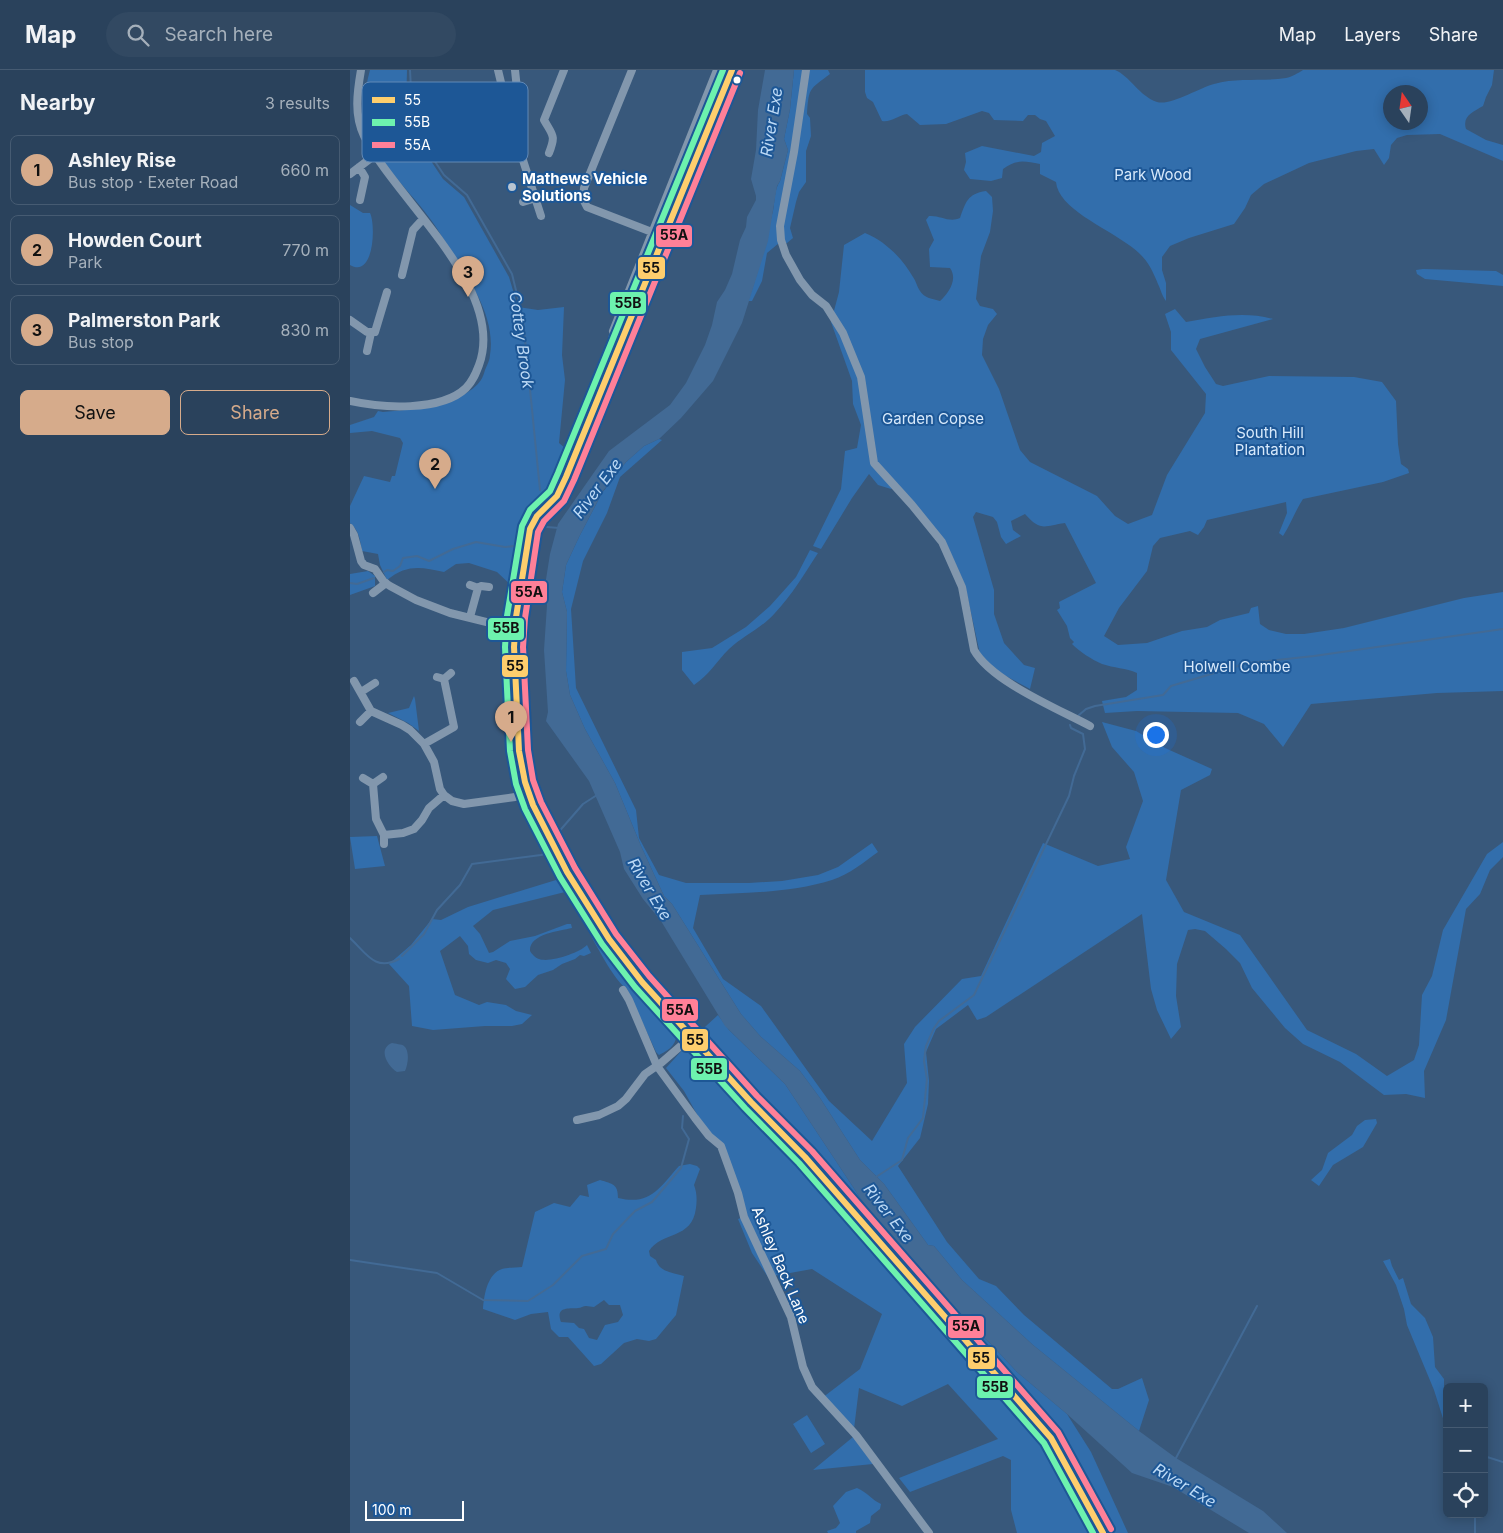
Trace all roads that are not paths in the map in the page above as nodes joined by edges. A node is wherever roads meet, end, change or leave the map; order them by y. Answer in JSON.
{"nodes":[{"id":1,"x":361,"y":70,"type":"edge"},
{"id":2,"x":564,"y":70,"type":"edge"},
{"id":3,"x":632,"y":70,"type":"edge"},
{"id":4,"x":717,"y":70,"type":"edge"},
{"id":5,"x":732,"y":70,"type":"edge"},
{"id":6,"x":806,"y":70,"type":"edge"},
{"id":7,"x":362,"y":129,"type":"edge"},
{"id":8,"x":549,"y":152,"type":"dead end"},
{"id":9,"x":366,"y":162,"type":"edge"},
{"id":10,"x":380,"y":162,"type":"edge"},
{"id":11,"x":524,"y":162,"type":"edge"},
{"id":12,"x":359,"y":167,"type":"junction"},
{"id":13,"x":350,"y":174,"type":"edge"},
{"id":14,"x":536,"y":198,"type":"junction"},
{"id":15,"x":360,"y":200,"type":"dead end"},
{"id":16,"x":523,"y":202,"type":"dead end"},
{"id":17,"x":541,"y":216,"type":"dead end"},
{"id":18,"x":423,"y":219,"type":"junction"},
{"id":19,"x":659,"y":235,"type":"junction"},
{"id":20,"x":407,"y":257,"type":"junction"},
{"id":21,"x":415,"y":259,"type":"dead end"},
{"id":22,"x":402,"y":275,"type":"dead end"},
{"id":23,"x":387,"y":292,"type":"dead end"},
{"id":24,"x":350,"y":320,"type":"edge"},
{"id":25,"x":613,"y":331,"type":"dead end"},
{"id":26,"x":371,"y":333,"type":"junction"},
{"id":27,"x":367,"y":351,"type":"dead end"},
{"id":28,"x":350,"y":401,"type":"edge"},
{"id":29,"x":350,"y":528,"type":"edge"},
{"id":30,"x":386,"y":583,"type":"junction"},
{"id":31,"x":470,"y":585,"type":"dead end"},
{"id":32,"x":478,"y":588,"type":"junction"},
{"id":33,"x":489,"y":588,"type":"dead end"},
{"id":34,"x":373,"y":593,"type":"dead end"},
{"id":35,"x":470,"y":617,"type":"junction"},
{"id":36,"x":515,"y":629,"type":"junction"},
{"id":37,"x":451,"y":673,"type":"dead end"},
{"id":38,"x":354,"y":681,"type":"dead end"},
{"id":39,"x":375,"y":683,"type":"dead end"},
{"id":40,"x":361,"y":692,"type":"junction"},
{"id":41,"x":371,"y":711,"type":"junction"},
{"id":42,"x":360,"y":722,"type":"dead end"},
{"id":43,"x":1090,"y":726,"type":"dead end"},
{"id":44,"x":454,"y":727,"type":"junction"},
{"id":45,"x":463,"y":731,"type":"dead end"},
{"id":46,"x":424,"y":744,"type":"junction"},
{"id":47,"x":383,"y":777,"type":"dead end"},
{"id":48,"x":363,"y":778,"type":"dead end"},
{"id":49,"x":373,"y":784,"type":"junction"},
{"id":50,"x":529,"y":793,"type":"junction"},
{"id":51,"x":444,"y":795,"type":"junction"},
{"id":52,"x":384,"y":835,"type":"junction"},
{"id":53,"x":384,"y":844,"type":"dead end"},
{"id":54,"x":623,"y":990,"type":"dead end"},
{"id":55,"x":691,"y":1036,"type":"junction"},
{"id":56,"x":657,"y":1066,"type":"junction"},
{"id":57,"x":578,"y":1120,"type":"dead end"},
{"id":58,"x":930,"y":1533,"type":"edge"},
{"id":59,"x":1104,"y":1533,"type":"edge"}],
"edges":[{"from":1,"to":7,"type":"street"},
{"from":2,"to":8,"type":"street"},
{"from":3,"to":19,"type":"street"},
{"from":4,"to":19,"type":"street"},
{"from":5,"to":19,"type":"main road"},
{"from":6,"to":43,"type":"street"},
{"from":9,"to":12,"type":"street"},
{"from":10,"to":18,"type":"street"},
{"from":11,"to":14,"type":"street"},
{"from":12,"to":13,"type":"street"},
{"from":12,"to":15,"type":"street"},
{"from":14,"to":16,"type":"street"},
{"from":14,"to":17,"type":"street"},
{"from":18,"to":20,"type":"street"},
{"from":18,"to":28,"type":"street"},
{"from":19,"to":25,"type":"street"},
{"from":19,"to":36,"type":"main road"},
{"from":20,"to":21,"type":"street"},
{"from":20,"to":22,"type":"street"},
{"from":23,"to":26,"type":"street"},
{"from":24,"to":26,"type":"street"},
{"from":26,"to":27,"type":"street"},
{"from":29,"to":30,"type":"street"},
{"from":30,"to":34,"type":"street"},
{"from":30,"to":35,"type":"street"},
{"from":31,"to":32,"type":"street"},
{"from":32,"to":33,"type":"street"},
{"from":32,"to":35,"type":"street"},
{"from":35,"to":36,"type":"street"},
{"from":36,"to":50,"type":"main road"},
{"from":37,"to":44,"type":"street"},
{"from":38,"to":40,"type":"street"},
{"from":39,"to":40,"type":"street"},
{"from":40,"to":41,"type":"street"},
{"from":41,"to":42,"type":"street"},
{"from":41,"to":46,"type":"street"},
{"from":44,"to":45,"type":"street"},
{"from":44,"to":46,"type":"street"},
{"from":46,"to":51,"type":"street"},
{"from":47,"to":49,"type":"street"},
{"from":48,"to":49,"type":"street"},
{"from":49,"to":52,"type":"street"},
{"from":50,"to":51,"type":"street"},
{"from":50,"to":55,"type":"main road"},
{"from":51,"to":52,"type":"street"},
{"from":52,"to":53,"type":"street"},
{"from":54,"to":56,"type":"street","name":"Ashley Back Lane"},
{"from":55,"to":56,"type":"street"},
{"from":55,"to":59,"type":"main road"},
{"from":56,"to":57,"type":"street"},
{"from":56,"to":58,"type":"street","name":"Ashley Back Lane"}]}
